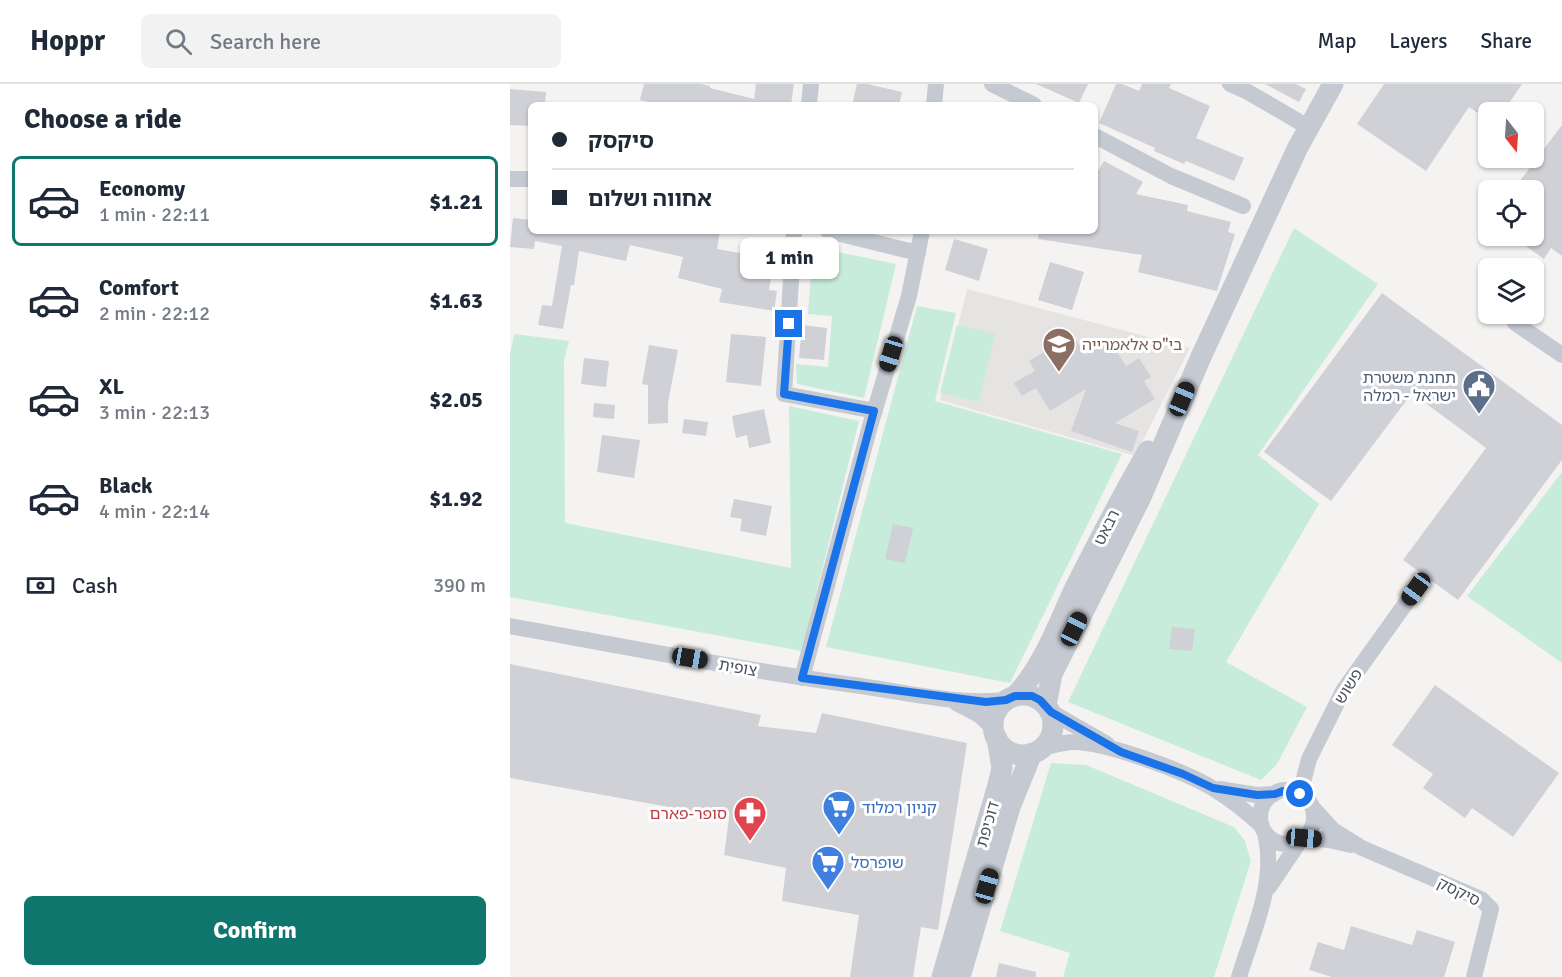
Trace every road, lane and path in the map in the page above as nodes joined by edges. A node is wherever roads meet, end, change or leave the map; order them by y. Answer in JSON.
{"nodes":[{"id":1,"x":811,"y":84,"type":"edge"},
{"id":2,"x":936,"y":84,"type":"edge"},
{"id":3,"x":992,"y":84,"type":"edge"},
{"id":4,"x":1230,"y":84,"type":"edge"},
{"id":5,"x":1333,"y":84,"type":"edge"},
{"id":6,"x":809,"y":102,"type":"edge"},
{"id":7,"x":934,"y":102,"type":"edge"},
{"id":8,"x":1028,"y":102,"type":"edge"},
{"id":9,"x":1308,"y":127,"type":"junction"},
{"id":10,"x":1098,"y":138,"type":"edge"},
{"id":11,"x":510,"y":179,"type":"edge"},
{"id":12,"x":528,"y":179,"type":"edge"},
{"id":13,"x":1243,"y":206,"type":"dead end"},
{"id":14,"x":794,"y":234,"type":"edge"},
{"id":15,"x":840,"y":234,"type":"edge"},
{"id":16,"x":921,"y":234,"type":"edge"},
{"id":17,"x":918,"y":253,"type":"junction"},
{"id":18,"x":1516,"y":324,"type":"edge"},
{"id":19,"x":1562,"y":355,"type":"edge"},
{"id":20,"x":1200,"y":359,"type":"junction"},
{"id":21,"x":874,"y":411,"type":"junction"},
{"id":22,"x":1416,"y":589,"type":"dead end"},
{"id":23,"x":510,"y":626,"type":"edge"},
{"id":24,"x":802,"y":678,"type":"junction"},
{"id":25,"x":932,"y":696,"type":"junction"},
{"id":26,"x":1011,"y":698,"type":"junction"},
{"id":27,"x":1048,"y":709,"type":"junction"},
{"id":28,"x":995,"y":733,"type":"junction"},
{"id":29,"x":1037,"y":751,"type":"junction"},
{"id":30,"x":1121,"y":752,"type":"junction"},
{"id":31,"x":1213,"y":788,"type":"junction"},
{"id":32,"x":1275,"y":794,"type":"junction"},
{"id":33,"x":1300,"y":794,"type":"junction"},
{"id":34,"x":1312,"y":807,"type":"junction"},
{"id":35,"x":1264,"y":830,"type":"junction"},
{"id":36,"x":1302,"y":839,"type":"junction"},
{"id":37,"x":1362,"y":848,"type":"junction"},
{"id":38,"x":1265,"y":893,"type":"junction"},
{"id":39,"x":942,"y":977,"type":"edge"},
{"id":40,"x":960,"y":977,"type":"edge"},
{"id":41,"x":1239,"y":977,"type":"edge"},
{"id":42,"x":1474,"y":977,"type":"edge"}],
"edges":[{"from":1,"to":6,"type":"street"},
{"from":2,"to":7,"type":"street"},
{"from":3,"to":8,"type":"street"},
{"from":4,"to":9,"type":"street"},
{"from":5,"to":9,"type":"street","name":"רבאט"},
{"from":9,"to":20,"type":"street","name":"רבאט"},
{"from":10,"to":13,"type":"street"},
{"from":11,"to":12,"type":"street"},
{"from":14,"to":21,"type":"street"},
{"from":15,"to":17,"type":"street"},
{"from":16,"to":17,"type":"street"},
{"from":17,"to":21,"type":"street"},
{"from":18,"to":19,"type":"street"},
{"from":20,"to":26,"type":"street","name":"רבאט"},
{"from":20,"to":27,"type":"street","name":"רבאט"},
{"from":21,"to":24,"type":"street"},
{"from":22,"to":33,"type":"street","name":"פשוש"},
{"from":23,"to":24,"type":"street","name":"צופית"},
{"from":24,"to":25,"type":"street","name":"צופית"},
{"from":25,"to":26,"type":"street","name":"צופית"},
{"from":25,"to":28,"type":"street","name":"צופית"},
{"from":26,"to":27,"type":"street"},
{"from":26,"to":28,"type":"street"},
{"from":27,"to":29,"type":"street"},
{"from":27,"to":30,"type":"street"},
{"from":28,"to":29,"type":"street"},
{"from":28,"to":39,"type":"street","name":"דוכיפת"},
{"from":29,"to":30,"type":"street"},
{"from":29,"to":40,"type":"street","name":"דוכיפת"},
{"from":30,"to":31,"type":"street"},
{"from":31,"to":32,"type":"street"},
{"from":31,"to":35,"type":"street"},
{"from":32,"to":33,"type":"street"},
{"from":32,"to":35,"type":"street"},
{"from":33,"to":34,"type":"street"},
{"from":34,"to":36,"type":"street"},
{"from":34,"to":37,"type":"street","name":"סיקסק"},
{"from":35,"to":36,"type":"street"},
{"from":35,"to":38,"type":"street"},
{"from":36,"to":37,"type":"street","name":"סיקסק"},
{"from":36,"to":38,"type":"street"},
{"from":37,"to":42,"type":"street","name":"סיקסק"},
{"from":38,"to":41,"type":"street"}]}
